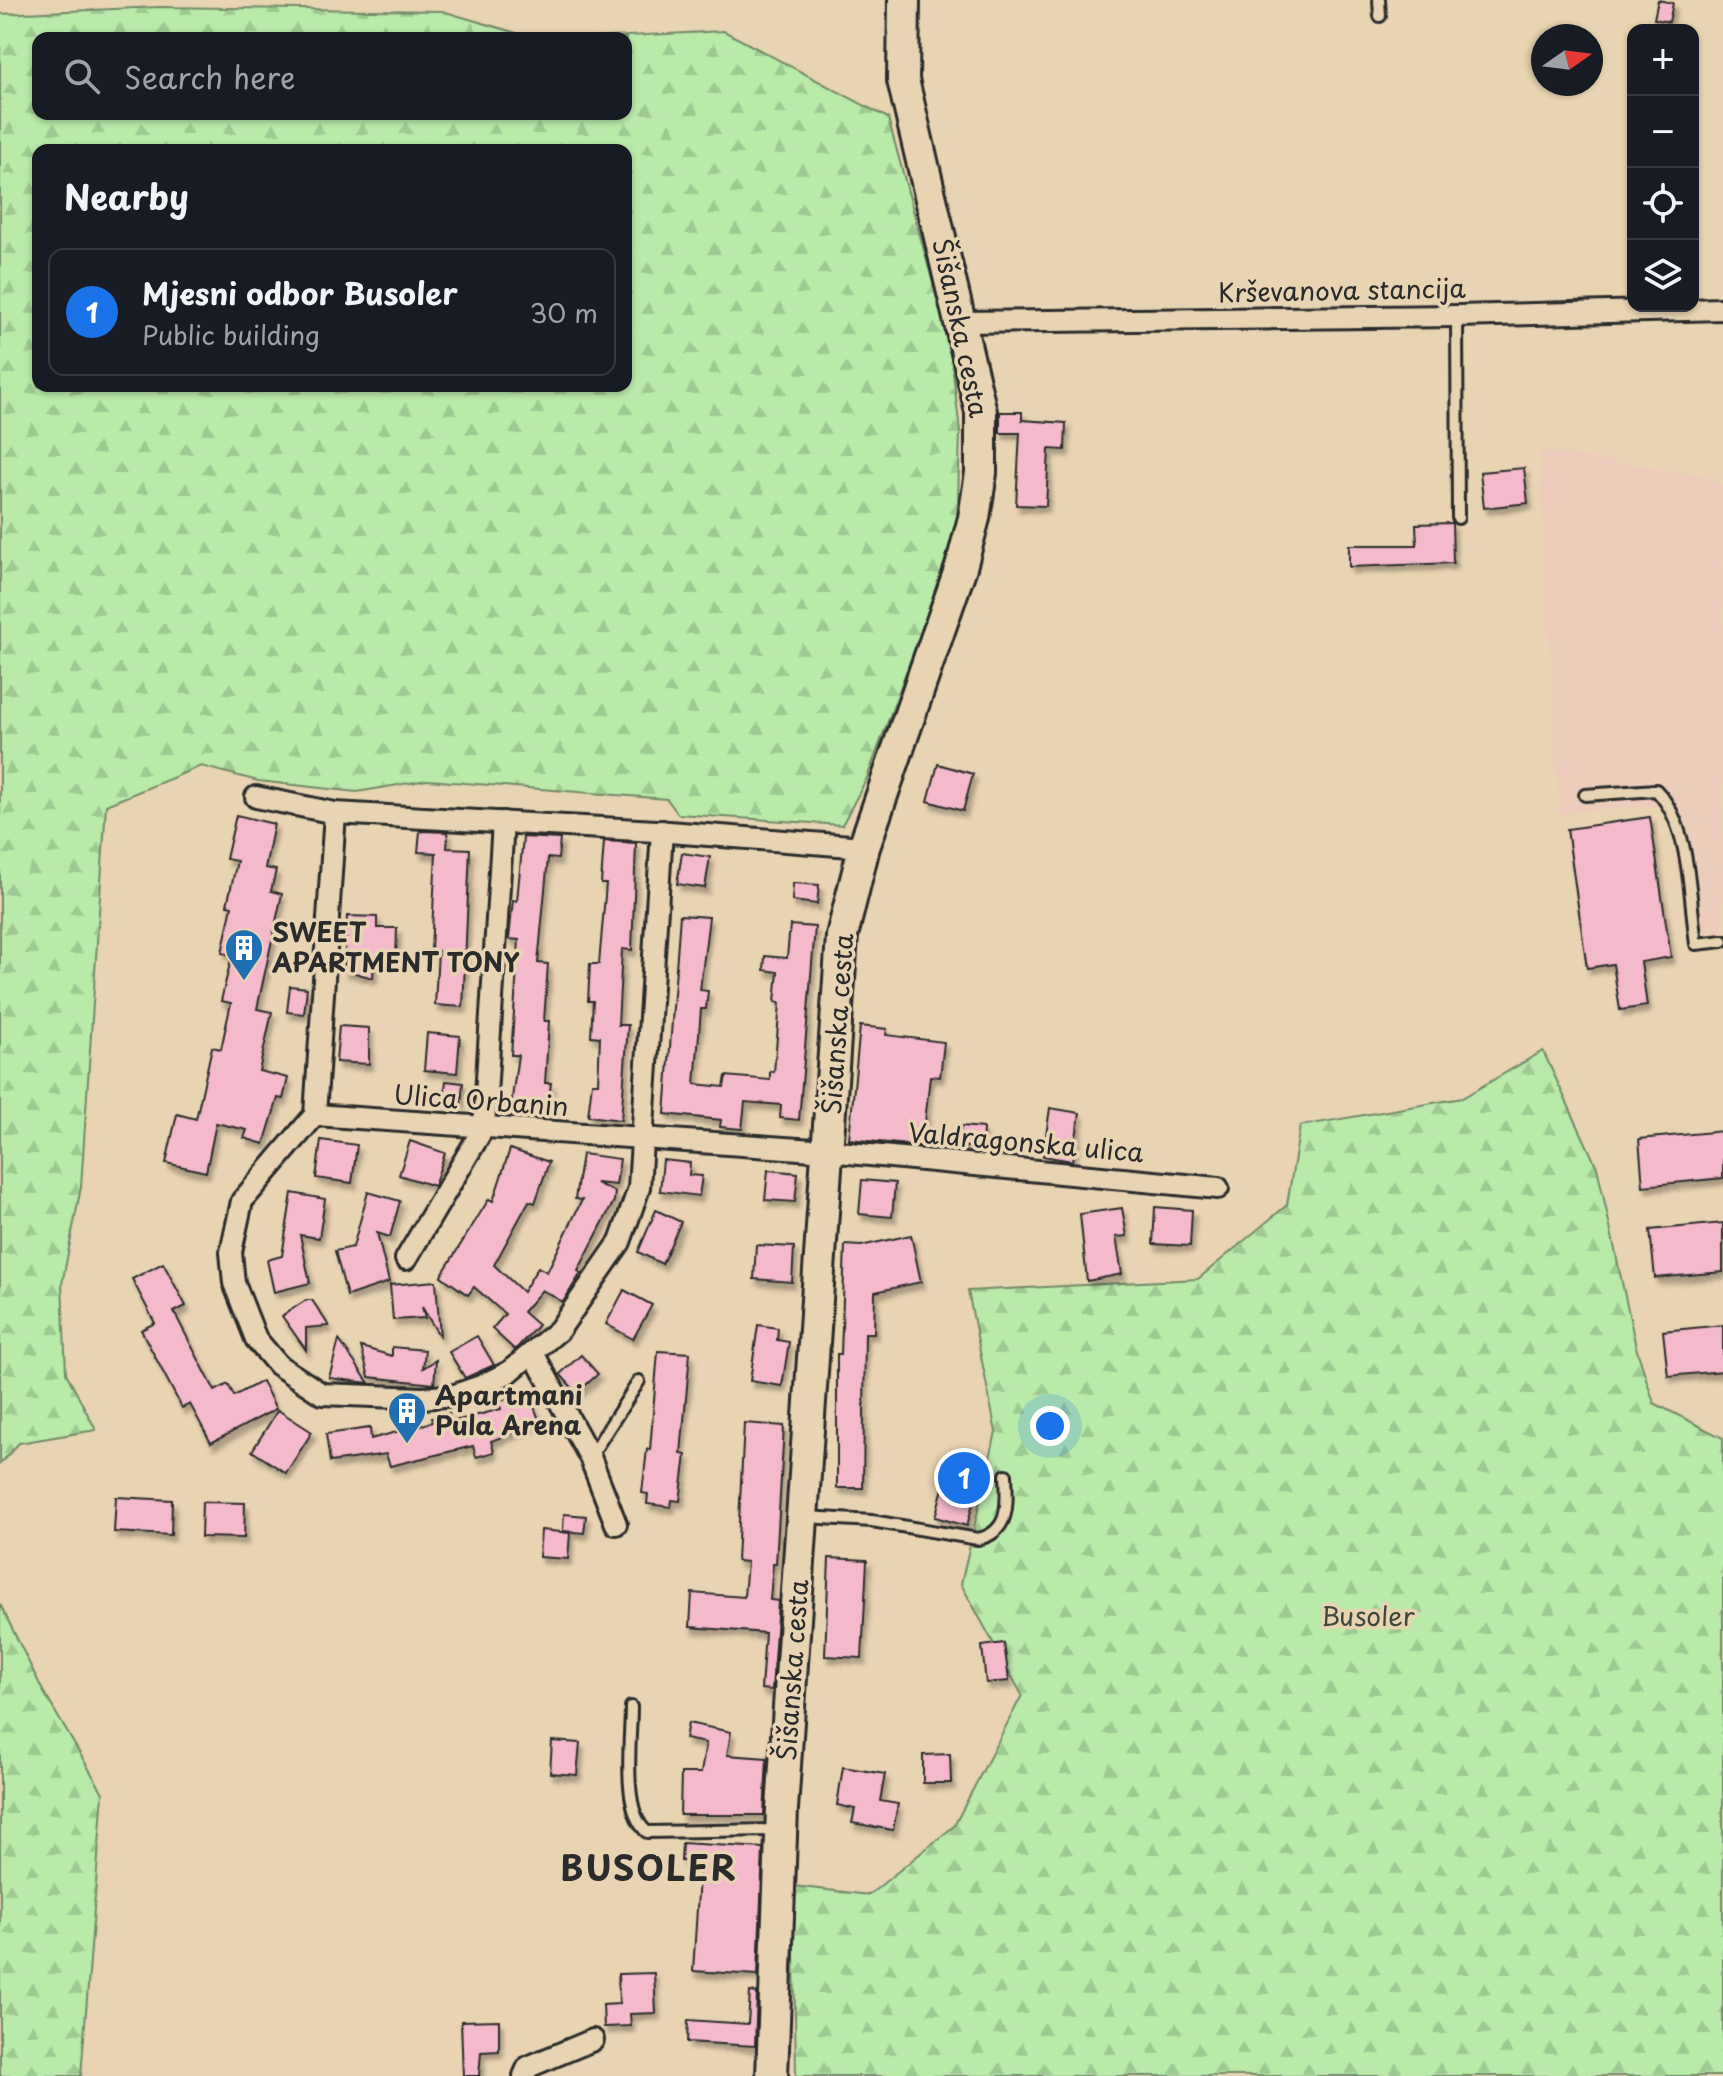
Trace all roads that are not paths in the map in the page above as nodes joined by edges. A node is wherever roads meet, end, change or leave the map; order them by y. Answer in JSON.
{"nodes":[{"id":1,"x":904,"y":0,"type":"edge"},
{"id":2,"x":1379,"y":0,"type":"edge"},
{"id":3,"x":1380,"y":16,"type":"dead end"},
{"id":4,"x":1723,"y":309,"type":"edge"},
{"id":5,"x":1457,"y":316,"type":"junction"},
{"id":6,"x":961,"y":322,"type":"junction"},
{"id":7,"x":1458,"y":518,"type":"dead end"},
{"id":8,"x":1585,"y":795,"type":"dead end"},
{"id":9,"x":256,"y":797,"type":"dead end"},
{"id":10,"x":335,"y":813,"type":"junction"},
{"id":11,"x":503,"y":822,"type":"junction"},
{"id":12,"x":662,"y":831,"type":"junction"},
{"id":13,"x":864,"y":847,"type":"junction"},
{"id":14,"x":1723,"y":941,"type":"edge"},
{"id":15,"x":315,"y":1115,"type":"junction"},
{"id":16,"x":484,"y":1127,"type":"junction"},
{"id":17,"x":644,"y":1138,"type":"junction"},
{"id":18,"x":828,"y":1151,"type":"junction"},
{"id":19,"x":1218,"y":1188,"type":"dead end"},
{"id":20,"x":406,"y":1259,"type":"dead end"},
{"id":21,"x":533,"y":1353,"type":"junction"},
{"id":22,"x":639,"y":1381,"type":"dead end"},
{"id":23,"x":590,"y":1457,"type":"junction"},
{"id":24,"x":1006,"y":1475,"type":"dead end"},
{"id":25,"x":804,"y":1517,"type":"junction"},
{"id":26,"x":616,"y":1524,"type":"dead end"},
{"id":27,"x":631,"y":1707,"type":"dead end"},
{"id":28,"x":782,"y":1830,"type":"junction"},
{"id":29,"x":593,"y":2040,"type":"dead end"},
{"id":30,"x":524,"y":2076,"type":"edge"},
{"id":31,"x":772,"y":2076,"type":"edge"}],
"edges":[{"from":1,"to":6,"type":"main road","name":"Šišanska cesta"},
{"from":2,"to":3,"type":"lane"},
{"from":4,"to":5,"type":"street","name":"Krševanova stancija"},
{"from":5,"to":6,"type":"street","name":"Krševanova stancija"},
{"from":5,"to":7,"type":"lane"},
{"from":6,"to":13,"type":"main road","name":"Šišanska cesta"},
{"from":8,"to":14,"type":"lane"},
{"from":9,"to":10,"type":"street"},
{"from":10,"to":11,"type":"street"},
{"from":10,"to":15,"type":"street"},
{"from":11,"to":12,"type":"street"},
{"from":11,"to":16,"type":"street"},
{"from":12,"to":13,"type":"street"},
{"from":12,"to":17,"type":"street"},
{"from":13,"to":18,"type":"main road","name":"Šišanska cesta"},
{"from":15,"to":16,"type":"street","name":"Ulica Orbanin"},
{"from":15,"to":21,"type":"street"},
{"from":16,"to":17,"type":"street","name":"Ulica Orbanin"},
{"from":16,"to":20,"type":"street"},
{"from":17,"to":18,"type":"street","name":"Ulica Orbanin"},
{"from":17,"to":21,"type":"street"},
{"from":18,"to":19,"type":"street","name":"Valdragonska ulica"},
{"from":18,"to":25,"type":"main road","name":"Šišanska cesta"},
{"from":21,"to":23,"type":"street"},
{"from":22,"to":23,"type":"lane"},
{"from":23,"to":26,"type":"street"},
{"from":24,"to":25,"type":"lane"},
{"from":25,"to":28,"type":"main road","name":"Šišanska cesta"},
{"from":27,"to":28,"type":"lane"},
{"from":28,"to":31,"type":"main road","name":"Šišanska cesta"},
{"from":29,"to":30,"type":"street"}]}
